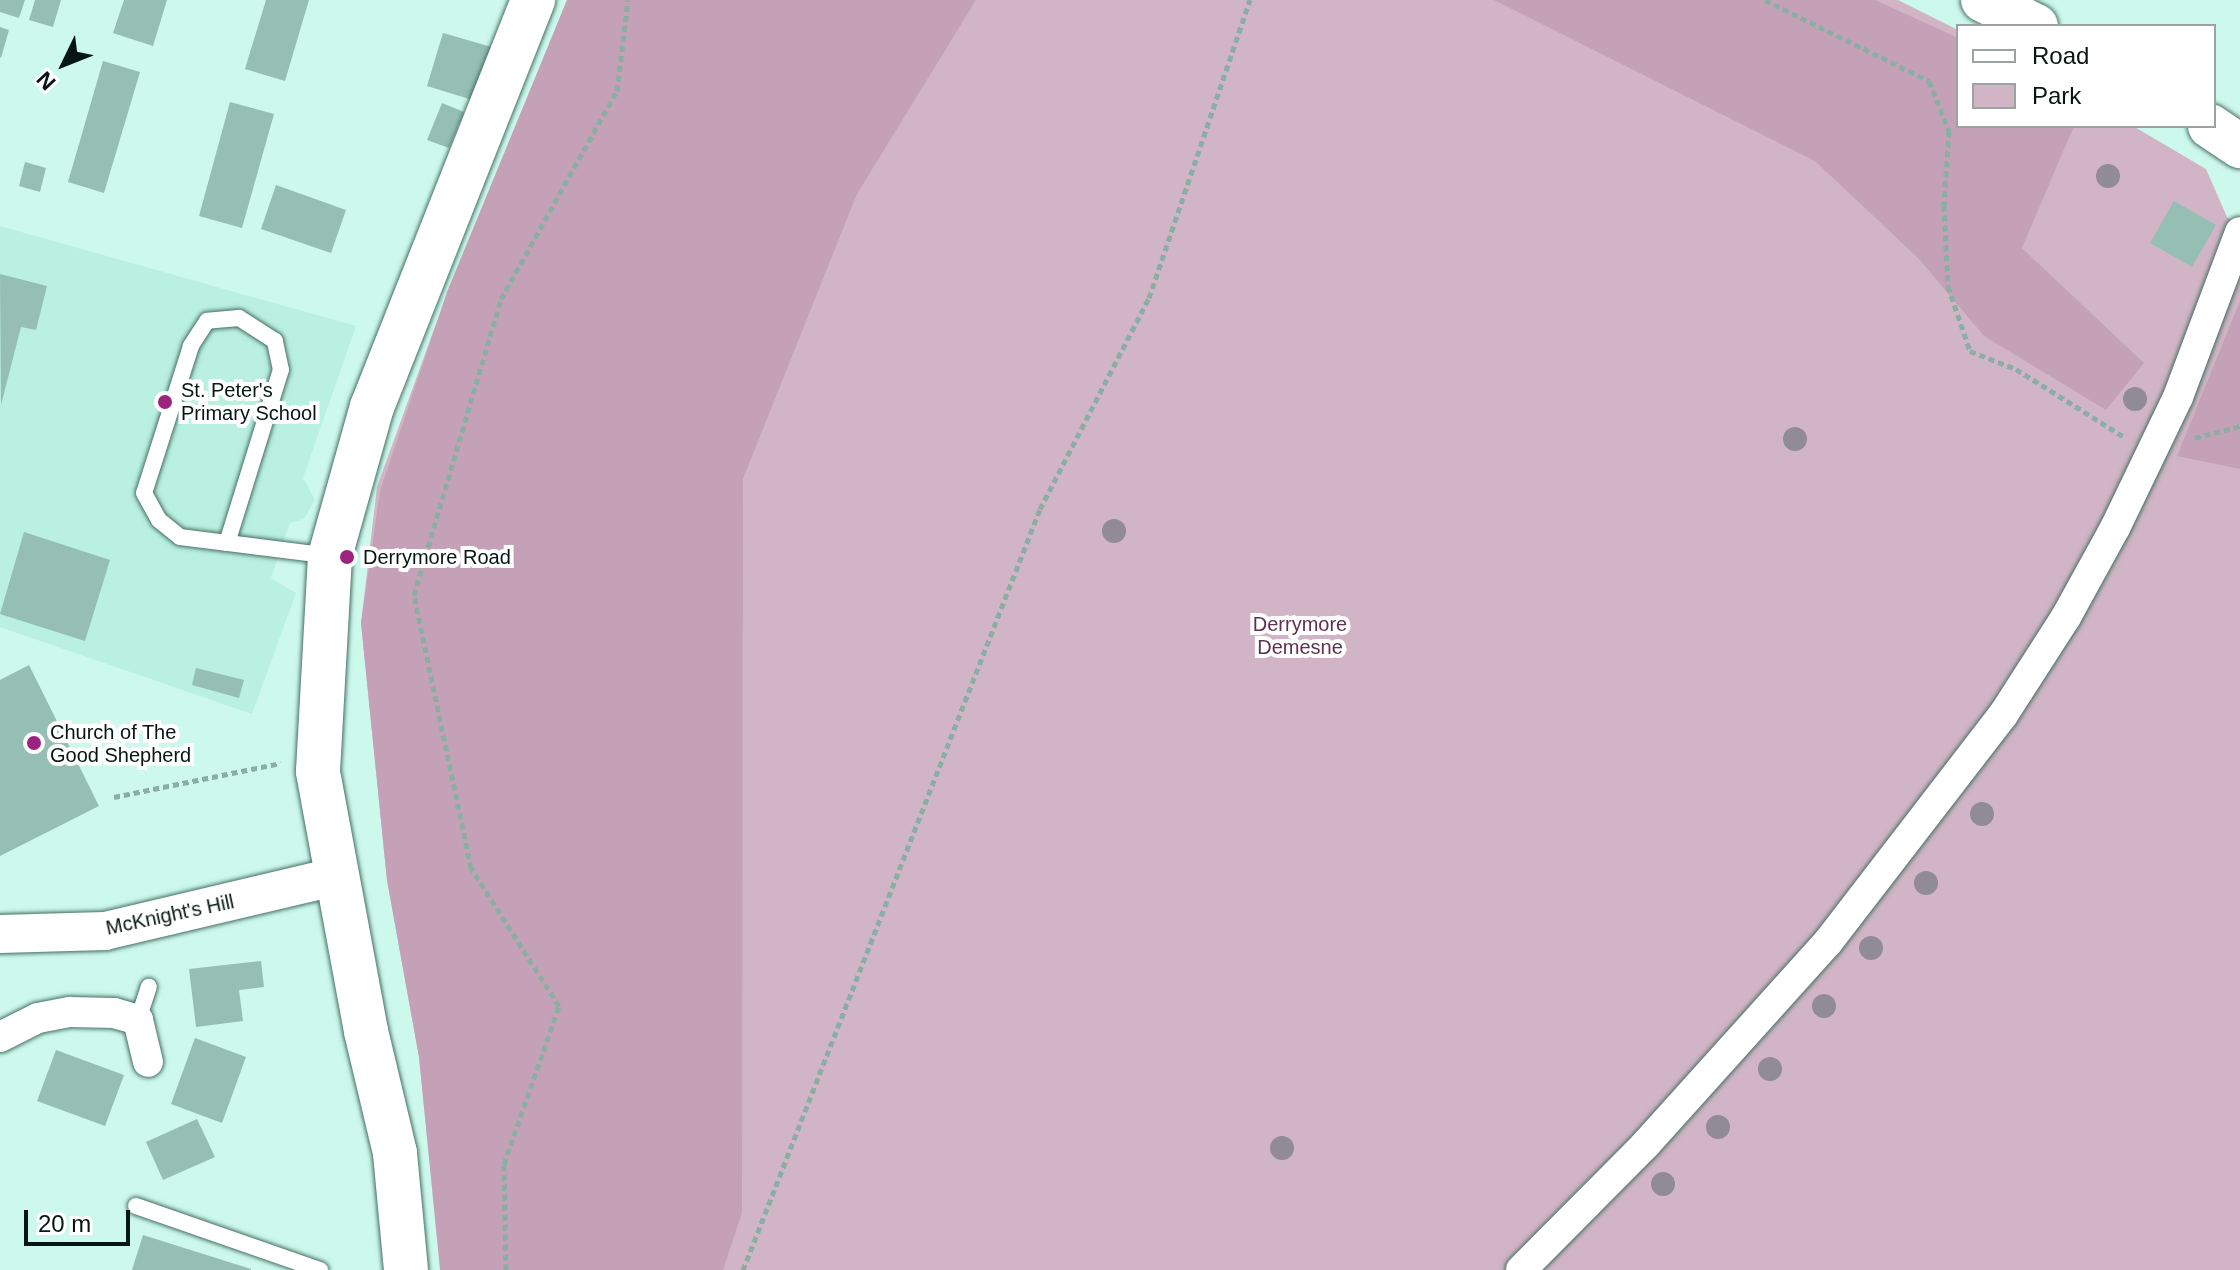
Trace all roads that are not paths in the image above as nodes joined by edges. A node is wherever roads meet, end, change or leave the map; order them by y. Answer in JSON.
{"nodes":[{"id":1,"x":533,"y":0,"type":"edge"},
{"id":2,"x":1983,"y":0,"type":"edge"},
{"id":3,"x":2032,"y":24,"type":"edge"},
{"id":4,"x":2213,"y":128,"type":"edge"},
{"id":5,"x":2240,"y":146,"type":"edge"},
{"id":6,"x":2240,"y":232,"type":"edge"},
{"id":7,"x":227,"y":543,"type":"junction"},
{"id":8,"x":330,"y":556,"type":"junction"},
{"id":9,"x":338,"y":876,"type":"junction"},
{"id":10,"x":0,"y":934,"type":"edge"},
{"id":11,"x":149,"y":987,"type":"dead end"},
{"id":12,"x":138,"y":1020,"type":"junction"},
{"id":13,"x":0,"y":1037,"type":"edge"},
{"id":14,"x":148,"y":1062,"type":"dead end"},
{"id":15,"x":136,"y":1206,"type":"dead end"},
{"id":16,"x":320,"y":1270,"type":"edge"},
{"id":17,"x":406,"y":1270,"type":"edge"},
{"id":18,"x":1521,"y":1270,"type":"edge"}],
"edges":[{"from":1,"to":8,"type":"main road"},
{"from":2,"to":3,"type":"main road"},
{"from":4,"to":5,"type":"main road"},
{"from":6,"to":18,"type":"street"},
{"from":7,"to":7,"type":"lane"},
{"from":7,"to":8,"type":"lane"},
{"from":8,"to":9,"type":"main road"},
{"from":9,"to":10,"type":"street","name":"McKnight's Hill"},
{"from":9,"to":17,"type":"main road"},
{"from":11,"to":12,"type":"lane"},
{"from":12,"to":13,"type":"street"},
{"from":12,"to":14,"type":"street"},
{"from":15,"to":16,"type":"lane"}]}
